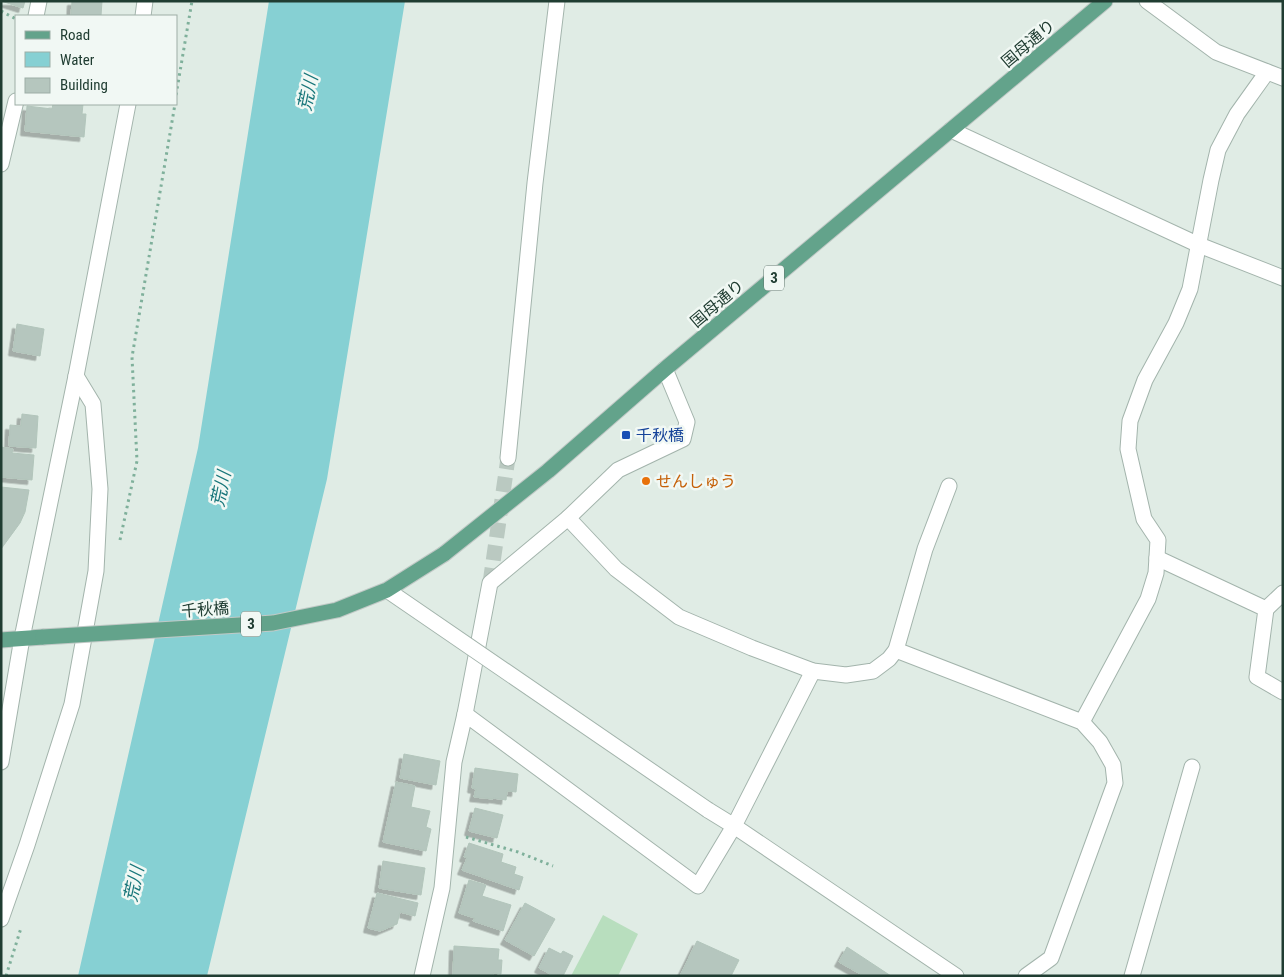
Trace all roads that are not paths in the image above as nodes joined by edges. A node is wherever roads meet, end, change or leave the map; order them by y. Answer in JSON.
{"nodes":[{"id":1,"x":39,"y":1,"type":"edge"},
{"id":2,"x":145,"y":1,"type":"edge"},
{"id":3,"x":557,"y":1,"type":"edge"},
{"id":4,"x":1105,"y":1,"type":"edge"},
{"id":5,"x":1146,"y":1,"type":"edge"},
{"id":6,"x":36,"y":15,"type":"edge"},
{"id":7,"x":142,"y":15,"type":"edge"},
{"id":8,"x":1267,"y":72,"type":"junction"},
{"id":9,"x":1283,"y":78,"type":"edge"},
{"id":10,"x":15,"y":105,"type":"edge"},
{"id":11,"x":128,"y":105,"type":"edge"},
{"id":12,"x":951,"y":130,"type":"junction"},
{"id":13,"x":1,"y":164,"type":"edge"},
{"id":14,"x":1199,"y":245,"type":"junction"},
{"id":15,"x":1283,"y":278,"type":"edge"},
{"id":16,"x":665,"y":368,"type":"junction"},
{"id":17,"x":76,"y":376,"type":"junction"},
{"id":18,"x":508,"y":458,"type":"tunnel mouth"},
{"id":19,"x":949,"y":486,"type":"dead end"},
{"id":20,"x":568,"y":518,"type":"junction"},
{"id":21,"x":444,"y":554,"type":"joint"},
{"id":22,"x":1157,"y":558,"type":"junction"},
{"id":23,"x":387,"y":590,"type":"junction"},
{"id":24,"x":1283,"y":593,"type":"edge"},
{"id":25,"x":1266,"y":609,"type":"junction"},
{"id":26,"x":22,"y":638,"type":"junction"},
{"id":27,"x":1,"y":640,"type":"edge"},
{"id":28,"x":896,"y":650,"type":"junction"},
{"id":29,"x":813,"y":671,"type":"junction"},
{"id":30,"x":1283,"y":692,"type":"edge"},
{"id":31,"x":465,"y":714,"type":"junction"},
{"id":32,"x":1082,"y":722,"type":"junction"},
{"id":33,"x":1,"y":762,"type":"edge"},
{"id":34,"x":1192,"y":767,"type":"dead end"},
{"id":35,"x":734,"y":826,"type":"junction"},
{"id":36,"x":1,"y":919,"type":"edge"},
{"id":37,"x":422,"y":976,"type":"edge"},
{"id":38,"x":956,"y":976,"type":"edge"},
{"id":39,"x":1026,"y":976,"type":"edge"},
{"id":40,"x":1132,"y":976,"type":"edge"}],
"edges":[{"from":1,"to":6,"type":"street"},
{"from":2,"to":7,"type":"street"},
{"from":3,"to":18,"type":"street"},
{"from":4,"to":12,"type":"main road","name":"国母通り","number":"3"},
{"from":5,"to":8,"type":"street"},
{"from":8,"to":9,"type":"street"},
{"from":8,"to":14,"type":"street"},
{"from":10,"to":13,"type":"street"},
{"from":11,"to":17,"type":"street"},
{"from":12,"to":14,"type":"street"},
{"from":12,"to":16,"type":"main road","name":"国母通り","number":"3"},
{"from":14,"to":15,"type":"street"},
{"from":14,"to":22,"type":"street"},
{"from":16,"to":20,"type":"street"},
{"from":16,"to":21,"type":"main road","name":"国母通り","number":"3"},
{"from":17,"to":26,"type":"street"},
{"from":17,"to":36,"type":"street"},
{"from":19,"to":28,"type":"street"},
{"from":20,"to":29,"type":"street"},
{"from":20,"to":31,"type":"street"},
{"from":21,"to":23,"type":"main road","name":"千秋橋","number":"3","bridge":true},
{"from":22,"to":25,"type":"street"},
{"from":22,"to":32,"type":"street"},
{"from":23,"to":26,"type":"main road","name":"千秋橋","number":"3","bridge":true},
{"from":23,"to":35,"type":"street","bridge":true},
{"from":24,"to":25,"type":"street"},
{"from":25,"to":30,"type":"street"},
{"from":26,"to":27,"type":"main road","number":"3"},
{"from":26,"to":33,"type":"street"},
{"from":28,"to":29,"type":"street"},
{"from":28,"to":32,"type":"street"},
{"from":29,"to":35,"type":"street"},
{"from":31,"to":35,"type":"street"},
{"from":31,"to":37,"type":"street"},
{"from":32,"to":39,"type":"street"},
{"from":34,"to":40,"type":"street"},
{"from":35,"to":38,"type":"street"}]}
